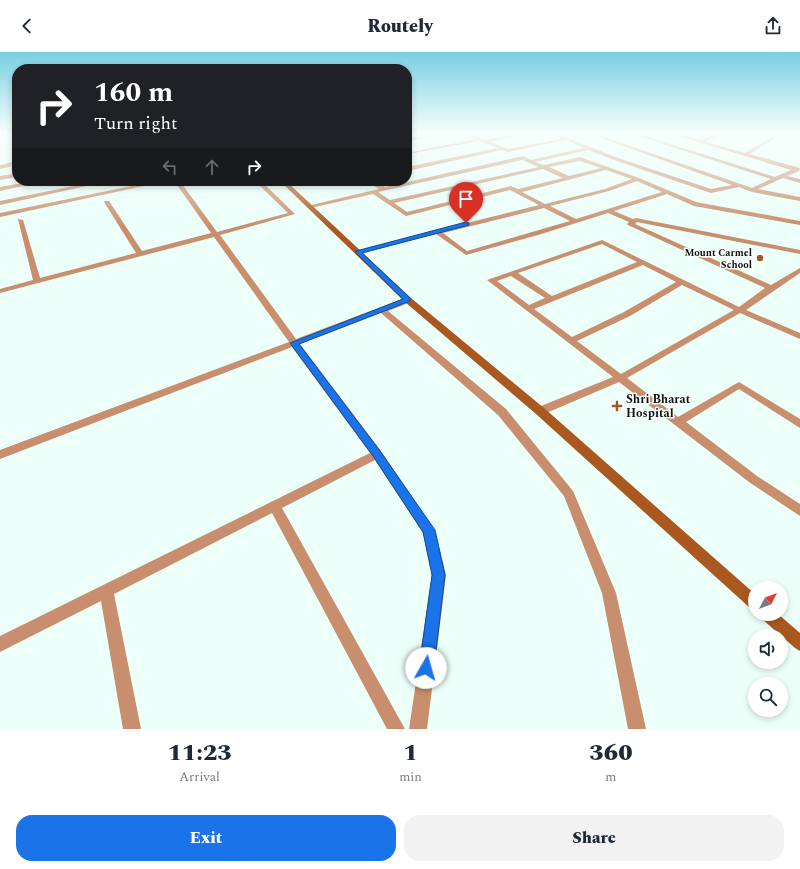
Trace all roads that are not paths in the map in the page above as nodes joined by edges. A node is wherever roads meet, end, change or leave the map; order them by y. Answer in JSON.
{"nodes":[{"id":1,"x":12,"y":164,"type":"edge"},
{"id":2,"x":430,"y":164,"type":"edge"},
{"id":3,"x":498,"y":164,"type":"edge"},
{"id":4,"x":537,"y":164,"type":"edge"},
{"id":5,"x":553,"y":164,"type":"edge"},
{"id":6,"x":595,"y":164,"type":"edge"},
{"id":7,"x":629,"y":164,"type":"edge"},
{"id":8,"x":678,"y":164,"type":"edge"},
{"id":9,"x":727,"y":164,"type":"edge"},
{"id":10,"x":778,"y":164,"type":"edge"},
{"id":11,"x":2,"y":166,"type":"edge"},
{"id":12,"x":542,"y":166,"type":"junction"},
{"id":13,"x":412,"y":168,"type":"edge"},
{"id":14,"x":607,"y":168,"type":"junction"},
{"id":15,"x":798,"y":169,"type":"edge"},
{"id":16,"x":12,"y":176,"type":"edge"},
{"id":17,"x":781,"y":176,"type":"junction"},
{"id":18,"x":0,"y":178,"type":"edge"},
{"id":19,"x":569,"y":178,"type":"junction"},
{"id":20,"x":775,"y":178,"type":"junction"},
{"id":21,"x":638,"y":180,"type":"junction"},
{"id":22,"x":800,"y":181,"type":"edge"},
{"id":23,"x":682,"y":182,"type":"junction"},
{"id":24,"x":412,"y":183,"type":"edge"},
{"id":25,"x":675,"y":184,"type":"dead end"},
{"id":26,"x":741,"y":185,"type":"junction"},
{"id":27,"x":16,"y":186,"type":"edge"},
{"id":28,"x":81,"y":186,"type":"edge"},
{"id":29,"x":139,"y":186,"type":"edge"},
{"id":30,"x":181,"y":186,"type":"edge"},
{"id":31,"x":263,"y":186,"type":"edge"},
{"id":32,"x":288,"y":186,"type":"edge"},
{"id":33,"x":378,"y":186,"type":"edge"},
{"id":34,"x":397,"y":186,"type":"edge"},
{"id":35,"x":0,"y":189,"type":"edge"},
{"id":36,"x":383,"y":189,"type":"junction"},
{"id":37,"x":669,"y":190,"type":"junction"},
{"id":38,"x":752,"y":190,"type":"junction"},
{"id":39,"x":518,"y":191,"type":"junction"},
{"id":40,"x":374,"y":192,"type":"junction"},
{"id":41,"x":800,"y":199,"type":"edge"},
{"id":42,"x":0,"y":202,"type":"edge"},
{"id":43,"x":107,"y":202,"type":"dead end"},
{"id":44,"x":389,"y":202,"type":"junction"},
{"id":45,"x":544,"y":204,"type":"junction"},
{"id":46,"x":310,"y":206,"type":"junction"},
{"id":47,"x":608,"y":211,"type":"junction"},
{"id":48,"x":0,"y":215,"type":"edge"},
{"id":49,"x":20,"y":220,"type":"dead end"},
{"id":50,"x":574,"y":221,"type":"junction"},
{"id":51,"x":633,"y":221,"type":"junction"},
{"id":52,"x":800,"y":223,"type":"edge"},
{"id":53,"x":436,"y":231,"type":"junction"},
{"id":54,"x":216,"y":234,"type":"junction"},
{"id":55,"x":358,"y":252,"type":"junction"},
{"id":56,"x":800,"y":252,"type":"edge"},
{"id":57,"x":140,"y":254,"type":"junction"},
{"id":58,"x":643,"y":262,"type":"junction"},
{"id":59,"x":800,"y":270,"type":"edge"},
{"id":60,"x":512,"y":273,"type":"junction"},
{"id":61,"x":37,"y":281,"type":"junction"},
{"id":62,"x":683,"y":281,"type":"junction"},
{"id":63,"x":771,"y":288,"type":"junction"},
{"id":64,"x":0,"y":291,"type":"edge"},
{"id":65,"x":552,"y":299,"type":"junction"},
{"id":66,"x":408,"y":300,"type":"junction"},
{"id":67,"x":528,"y":308,"type":"junction"},
{"id":68,"x":382,"y":310,"type":"junction"},
{"id":69,"x":740,"y":310,"type":"junction"},
{"id":70,"x":800,"y":336,"type":"edge"},
{"id":71,"x":572,"y":340,"type":"junction"},
{"id":72,"x":294,"y":343,"type":"junction"},
{"id":73,"x":618,"y":379,"type":"junction"},
{"id":74,"x":540,"y":411,"type":"junction"},
{"id":75,"x":678,"y":422,"type":"junction"},
{"id":76,"x":800,"y":424,"type":"edge"},
{"id":77,"x":377,"y":454,"type":"junction"},
{"id":78,"x":0,"y":455,"type":"edge"},
{"id":79,"x":274,"y":505,"type":"junction"},
{"id":80,"x":800,"y":511,"type":"edge"},
{"id":81,"x":106,"y":591,"type":"junction"},
{"id":82,"x":748,"y":597,"type":"edge"},
{"id":83,"x":775,"y":621,"type":"edge"},
{"id":84,"x":800,"y":643,"type":"edge"},
{"id":85,"x":0,"y":644,"type":"edge"},
{"id":86,"x":132,"y":729,"type":"edge"},
{"id":87,"x":396,"y":729,"type":"edge"},
{"id":88,"x":418,"y":729,"type":"edge"},
{"id":89,"x":637,"y":729,"type":"edge"}],
"edges":[{"from":1,"to":11,"type":"street"},
{"from":2,"to":13,"type":"street"},
{"from":3,"to":24,"type":"street"},
{"from":4,"to":12,"type":"street"},
{"from":5,"to":12,"type":"street"},
{"from":6,"to":14,"type":"street"},
{"from":7,"to":23,"type":"street"},
{"from":8,"to":26,"type":"street"},
{"from":9,"to":20,"type":"street"},
{"from":10,"to":15,"type":"street"},
{"from":12,"to":19,"type":"street"},
{"from":12,"to":44,"type":"street"},
{"from":14,"to":19,"type":"street"},
{"from":14,"to":21,"type":"street"},
{"from":15,"to":17,"type":"street"},
{"from":16,"to":18,"type":"street"},
{"from":17,"to":20,"type":"street"},
{"from":17,"to":22,"type":"street"},
{"from":19,"to":39,"type":"street"},
{"from":20,"to":38,"type":"street"},
{"from":21,"to":37,"type":"street"},
{"from":21,"to":45,"type":"street"},
{"from":23,"to":25,"type":"street"},
{"from":23,"to":26,"type":"street"},
{"from":26,"to":38,"type":"street"},
{"from":27,"to":35,"type":"street"},
{"from":28,"to":42,"type":"street"},
{"from":29,"to":48,"type":"street"},
{"from":30,"to":54,"type":"street"},
{"from":31,"to":54,"type":"street"},
{"from":32,"to":46,"type":"street"},
{"from":33,"to":36,"type":"street"},
{"from":34,"to":36,"type":"street"},
{"from":36,"to":40,"type":"street"},
{"from":37,"to":47,"type":"street"},
{"from":37,"to":52,"type":"street"},
{"from":38,"to":41,"type":"street"},
{"from":39,"to":44,"type":"street"},
{"from":39,"to":45,"type":"street"},
{"from":40,"to":44,"type":"street"},
{"from":40,"to":46,"type":"street"},
{"from":43,"to":57,"type":"street"},
{"from":45,"to":50,"type":"street"},
{"from":45,"to":53,"type":"street"},
{"from":46,"to":55,"type":"street"},
{"from":47,"to":50,"type":"street"},
{"from":47,"to":51,"type":"street"},
{"from":49,"to":61,"type":"street"},
{"from":50,"to":53,"type":"street"},
{"from":51,"to":56,"type":"street"},
{"from":51,"to":63,"type":"street"},
{"from":53,"to":55,"type":"street"},
{"from":54,"to":57,"type":"street"},
{"from":54,"to":72,"type":"street"},
{"from":55,"to":66,"type":"street"},
{"from":57,"to":61,"type":"street"},
{"from":58,"to":60,"type":"street"},
{"from":58,"to":62,"type":"street"},
{"from":58,"to":65,"type":"street"},
{"from":59,"to":63,"type":"street"},
{"from":60,"to":65,"type":"street"},
{"from":60,"to":67,"type":"street"},
{"from":61,"to":64,"type":"street"},
{"from":62,"to":69,"type":"street"},
{"from":62,"to":71,"type":"street"},
{"from":63,"to":69,"type":"street"},
{"from":65,"to":67,"type":"street"},
{"from":66,"to":68,"type":"street"},
{"from":66,"to":74,"type":"street"},
{"from":67,"to":71,"type":"street"},
{"from":68,"to":72,"type":"street"},
{"from":68,"to":89,"type":"street"},
{"from":69,"to":70,"type":"street"},
{"from":69,"to":73,"type":"street"},
{"from":71,"to":73,"type":"street"},
{"from":72,"to":77,"type":"street"},
{"from":72,"to":78,"type":"street"},
{"from":73,"to":74,"type":"street"},
{"from":73,"to":75,"type":"street"},
{"from":74,"to":82,"type":"street"},
{"from":75,"to":76,"type":"street"},
{"from":75,"to":80,"type":"street"},
{"from":77,"to":79,"type":"street"},
{"from":77,"to":88,"type":"street"},
{"from":79,"to":81,"type":"street"},
{"from":79,"to":87,"type":"street"},
{"from":81,"to":85,"type":"street"},
{"from":81,"to":86,"type":"street"},
{"from":83,"to":84,"type":"street"}]}
